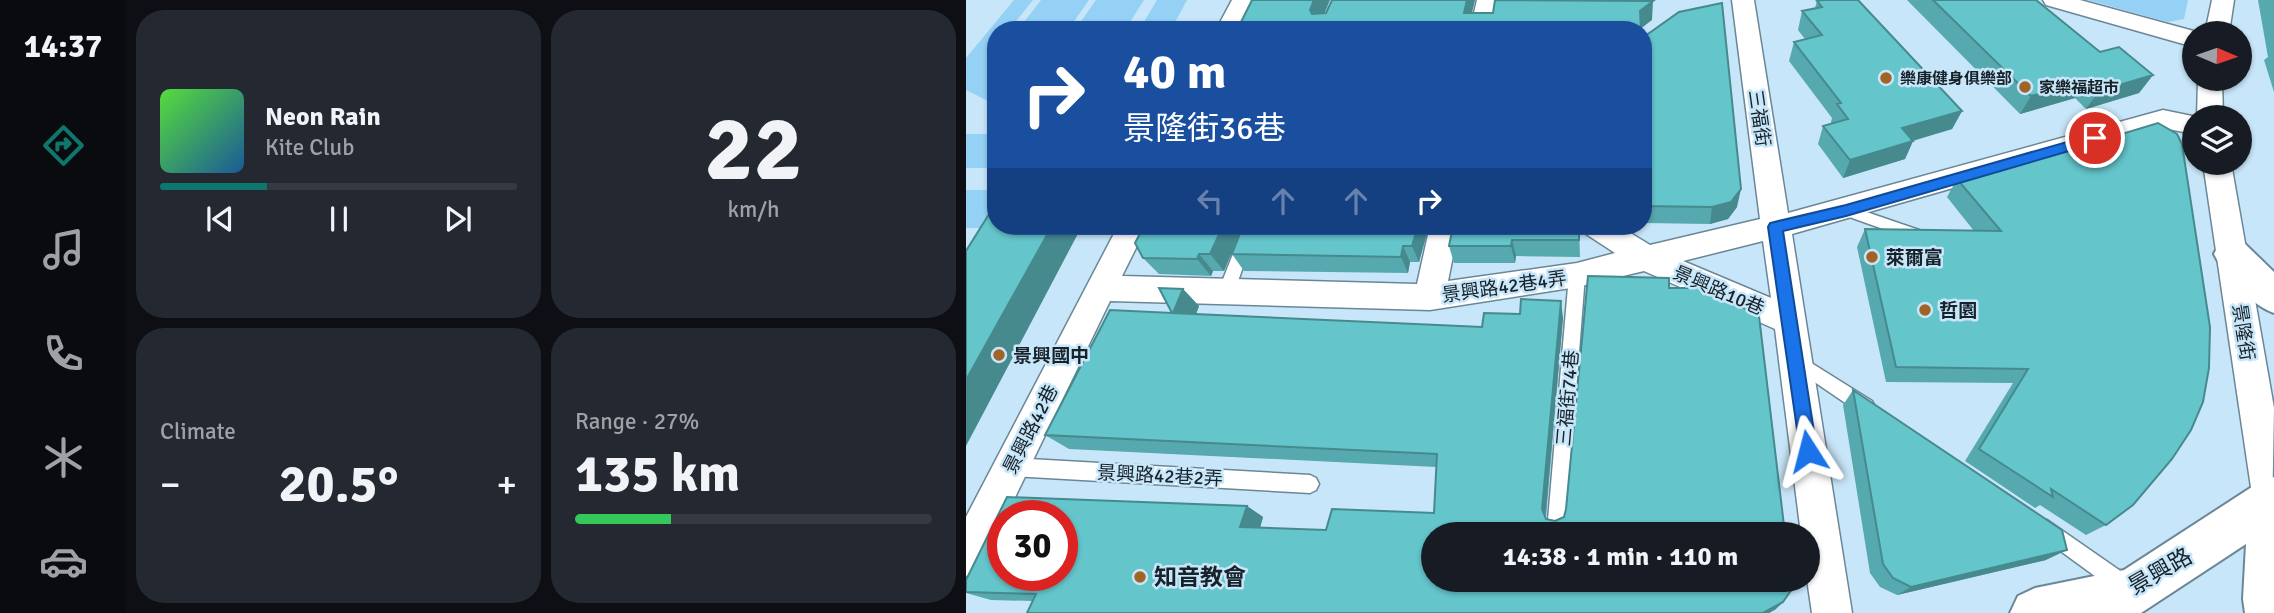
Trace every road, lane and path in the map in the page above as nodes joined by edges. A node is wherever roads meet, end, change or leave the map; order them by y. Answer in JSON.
{"nodes":[{"id":1,"x":1242,"y":0,"type":"edge"},
{"id":2,"x":1488,"y":0,"type":"edge"},
{"id":3,"x":2054,"y":0,"type":"edge"},
{"id":4,"x":2223,"y":0,"type":"edge"},
{"id":5,"x":1735,"y":8,"type":"edge"},
{"id":6,"x":1232,"y":21,"type":"edge"},
{"id":7,"x":1484,"y":21,"type":"edge"},
{"id":8,"x":2219,"y":21,"type":"edge"},
{"id":9,"x":2182,"y":36,"type":"edge"},
{"id":10,"x":2182,"y":123,"type":"edge"},
{"id":11,"x":2219,"y":175,"type":"edge"},
{"id":12,"x":1846,"y":210,"type":"junction"},
{"id":13,"x":1775,"y":227,"type":"junction"},
{"id":14,"x":1914,"y":234,"type":"edge"},
{"id":15,"x":1128,"y":235,"type":"edge"},
{"id":16,"x":1248,"y":235,"type":"edge"},
{"id":17,"x":1442,"y":235,"type":"edge"},
{"id":18,"x":1610,"y":235,"type":"edge"},
{"id":19,"x":2232,"y":254,"type":"junction"},
{"id":20,"x":1649,"y":260,"type":"junction"},
{"id":21,"x":1577,"y":275,"type":"junction"},
{"id":22,"x":1101,"y":288,"type":"junction"},
{"id":23,"x":1226,"y":292,"type":"junction"},
{"id":24,"x":1430,"y":297,"type":"junction"},
{"id":25,"x":2274,"y":297,"type":"edge"},
{"id":26,"x":1788,"y":320,"type":"junction"},
{"id":27,"x":1794,"y":358,"type":"junction"},
{"id":28,"x":1885,"y":420,"type":"edge"},
{"id":29,"x":1011,"y":467,"type":"junction"},
{"id":30,"x":1310,"y":484,"type":"dead end"},
{"id":31,"x":2273,"y":502,"type":"edge"},
{"id":32,"x":1557,"y":520,"type":"edge"},
{"id":33,"x":2034,"y":520,"type":"edge"},
{"id":34,"x":966,"y":557,"type":"edge"},
{"id":35,"x":2133,"y":592,"type":"junction"},
{"id":36,"x":2265,"y":605,"type":"edge"},
{"id":37,"x":1832,"y":613,"type":"edge"},
{"id":38,"x":2035,"y":613,"type":"edge"}],
"edges":[{"from":1,"to":6,"type":"street"},
{"from":2,"to":7,"type":"street"},
{"from":3,"to":9,"type":"street"},
{"from":4,"to":8,"type":"street"},
{"from":5,"to":13,"type":"street","name":"三福街"},
{"from":10,"to":12,"type":"street","name":"景興路42巷4弄"},
{"from":11,"to":19,"type":"street","name":"景隆街"},
{"from":12,"to":13,"type":"street","name":"景興路42巷4弄"},
{"from":12,"to":14,"type":"lane"},
{"from":13,"to":20,"type":"street","name":"景興路42巷4弄"},
{"from":13,"to":26,"type":"street","name":"景興路10巷"},
{"from":15,"to":22,"type":"street","name":"景興路42巷"},
{"from":16,"to":23,"type":"lane"},
{"from":17,"to":24,"type":"street"},
{"from":18,"to":20,"type":"street"},
{"from":19,"to":25,"type":"street"},
{"from":19,"to":31,"type":"street","name":"景隆街"},
{"from":20,"to":21,"type":"street","name":"景興路42巷4弄"},
{"from":20,"to":26,"type":"street","name":"景興路10巷"},
{"from":21,"to":24,"type":"street","name":"景興路42巷4弄"},
{"from":21,"to":32,"type":"lane","name":"三福街74巷"},
{"from":22,"to":23,"type":"street","name":"景興路42巷4弄"},
{"from":22,"to":29,"type":"street","name":"景興路42巷"},
{"from":23,"to":24,"type":"street","name":"景興路42巷4弄"},
{"from":26,"to":27,"type":"street","name":"景興路10巷"},
{"from":27,"to":28,"type":"lane"},
{"from":27,"to":37,"type":"street","name":"景興路10巷"},
{"from":29,"to":30,"type":"lane","name":"景興路42巷2弄"},
{"from":29,"to":34,"type":"street","name":"景興路42巷"},
{"from":31,"to":35,"type":"street","name":"景興路"},
{"from":31,"to":36,"type":"street"},
{"from":33,"to":35,"type":"lane"},
{"from":35,"to":38,"type":"street","name":"景興路"}]}
